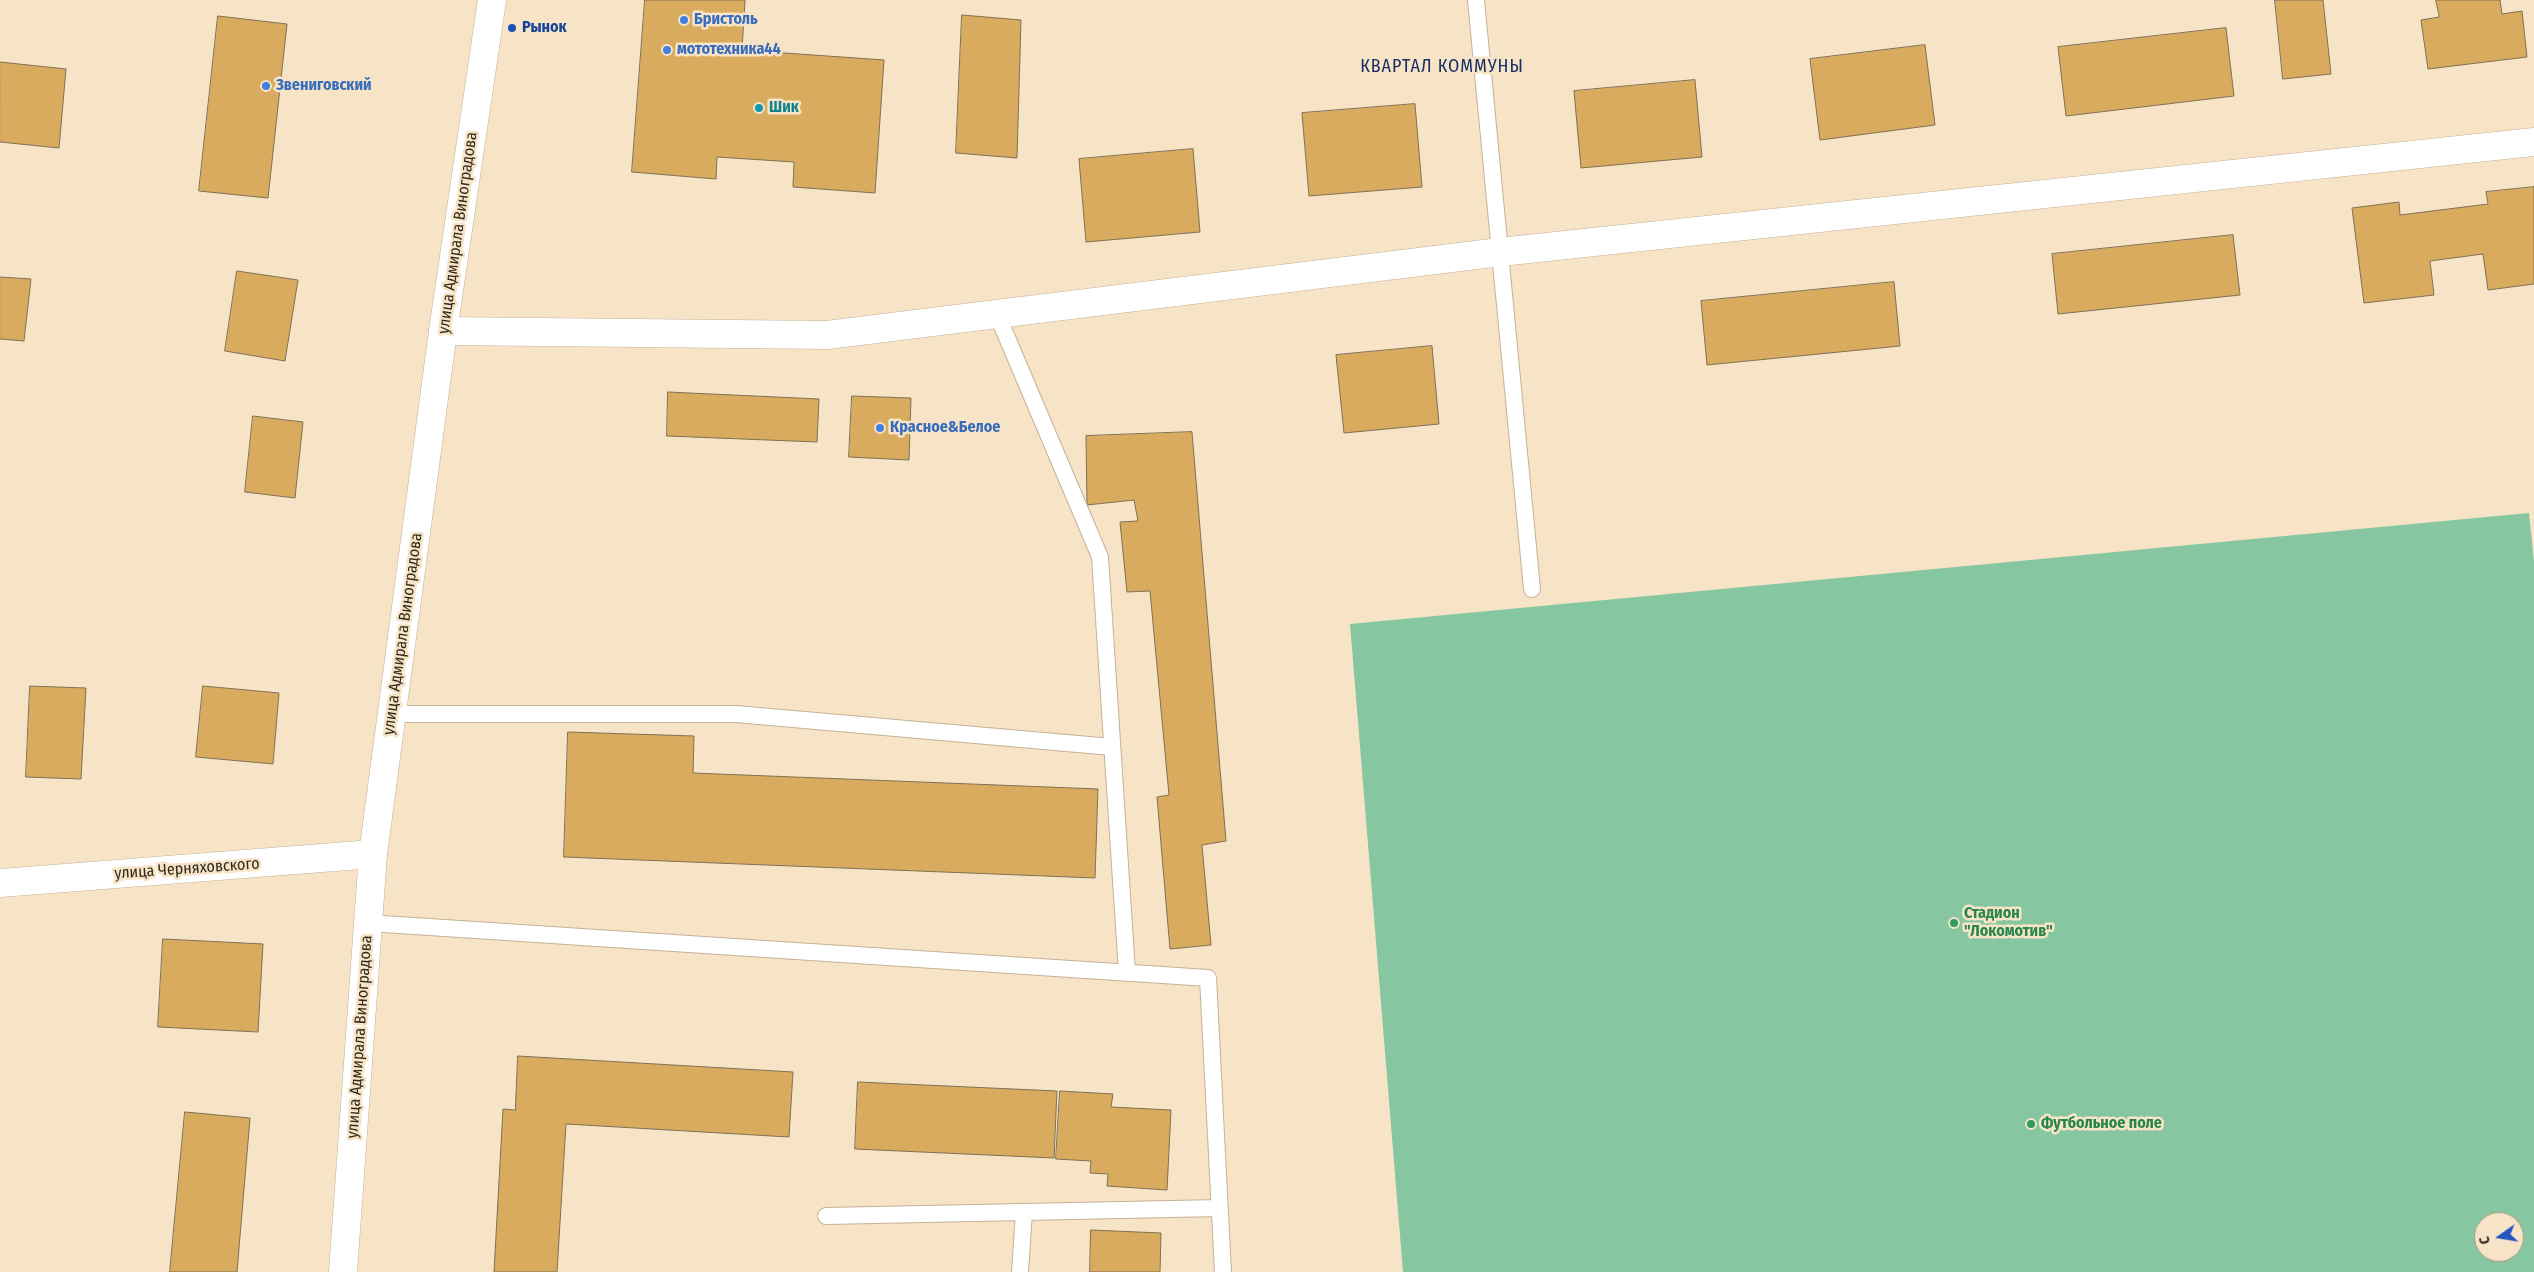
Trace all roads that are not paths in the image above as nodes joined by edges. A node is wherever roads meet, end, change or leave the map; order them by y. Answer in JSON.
{"nodes":[{"id":1,"x":492,"y":0,"type":"edge"},
{"id":2,"x":1476,"y":0,"type":"edge"},
{"id":3,"x":2534,"y":142,"type":"edge"},
{"id":4,"x":1500,"y":252,"type":"junction"},
{"id":5,"x":997,"y":314,"type":"junction"},
{"id":6,"x":443,"y":331,"type":"junction"},
{"id":7,"x":1532,"y":589,"type":"dead end"},
{"id":8,"x":392,"y":714,"type":"junction"},
{"id":9,"x":1112,"y":747,"type":"junction"},
{"id":10,"x":373,"y":854,"type":"junction"},
{"id":11,"x":0,"y":883,"type":"edge"},
{"id":12,"x":368,"y":924,"type":"junction"},
{"id":13,"x":1127,"y":973,"type":"junction"},
{"id":14,"x":1220,"y":1208,"type":"junction"},
{"id":15,"x":1024,"y":1212,"type":"junction"},
{"id":16,"x":826,"y":1216,"type":"dead end"},
{"id":17,"x":343,"y":1272,"type":"edge"},
{"id":18,"x":1020,"y":1272,"type":"edge"},
{"id":19,"x":1223,"y":1272,"type":"edge"}],
"edges":[{"from":1,"to":6,"type":"street","name":"улица Адмирала Виноградова"},
{"from":2,"to":4,"type":"lane"},
{"from":3,"to":4,"type":"street"},
{"from":4,"to":5,"type":"street"},
{"from":4,"to":7,"type":"lane"},
{"from":5,"to":6,"type":"street"},
{"from":5,"to":9,"type":"lane"},
{"from":6,"to":8,"type":"street","name":"улица Адмирала Виноградова"},
{"from":8,"to":9,"type":"lane"},
{"from":8,"to":10,"type":"street","name":"улица Адмирала Виноградова"},
{"from":9,"to":13,"type":"lane"},
{"from":10,"to":11,"type":"street","name":"улица Черняховского"},
{"from":10,"to":12,"type":"street","name":"улица Адмирала Виноградова"},
{"from":12,"to":13,"type":"lane"},
{"from":12,"to":17,"type":"street","name":"улица Адмирала Виноградова"},
{"from":13,"to":14,"type":"lane"},
{"from":14,"to":15,"type":"lane"},
{"from":14,"to":19,"type":"lane"},
{"from":15,"to":16,"type":"lane"},
{"from":15,"to":18,"type":"lane"}]}
